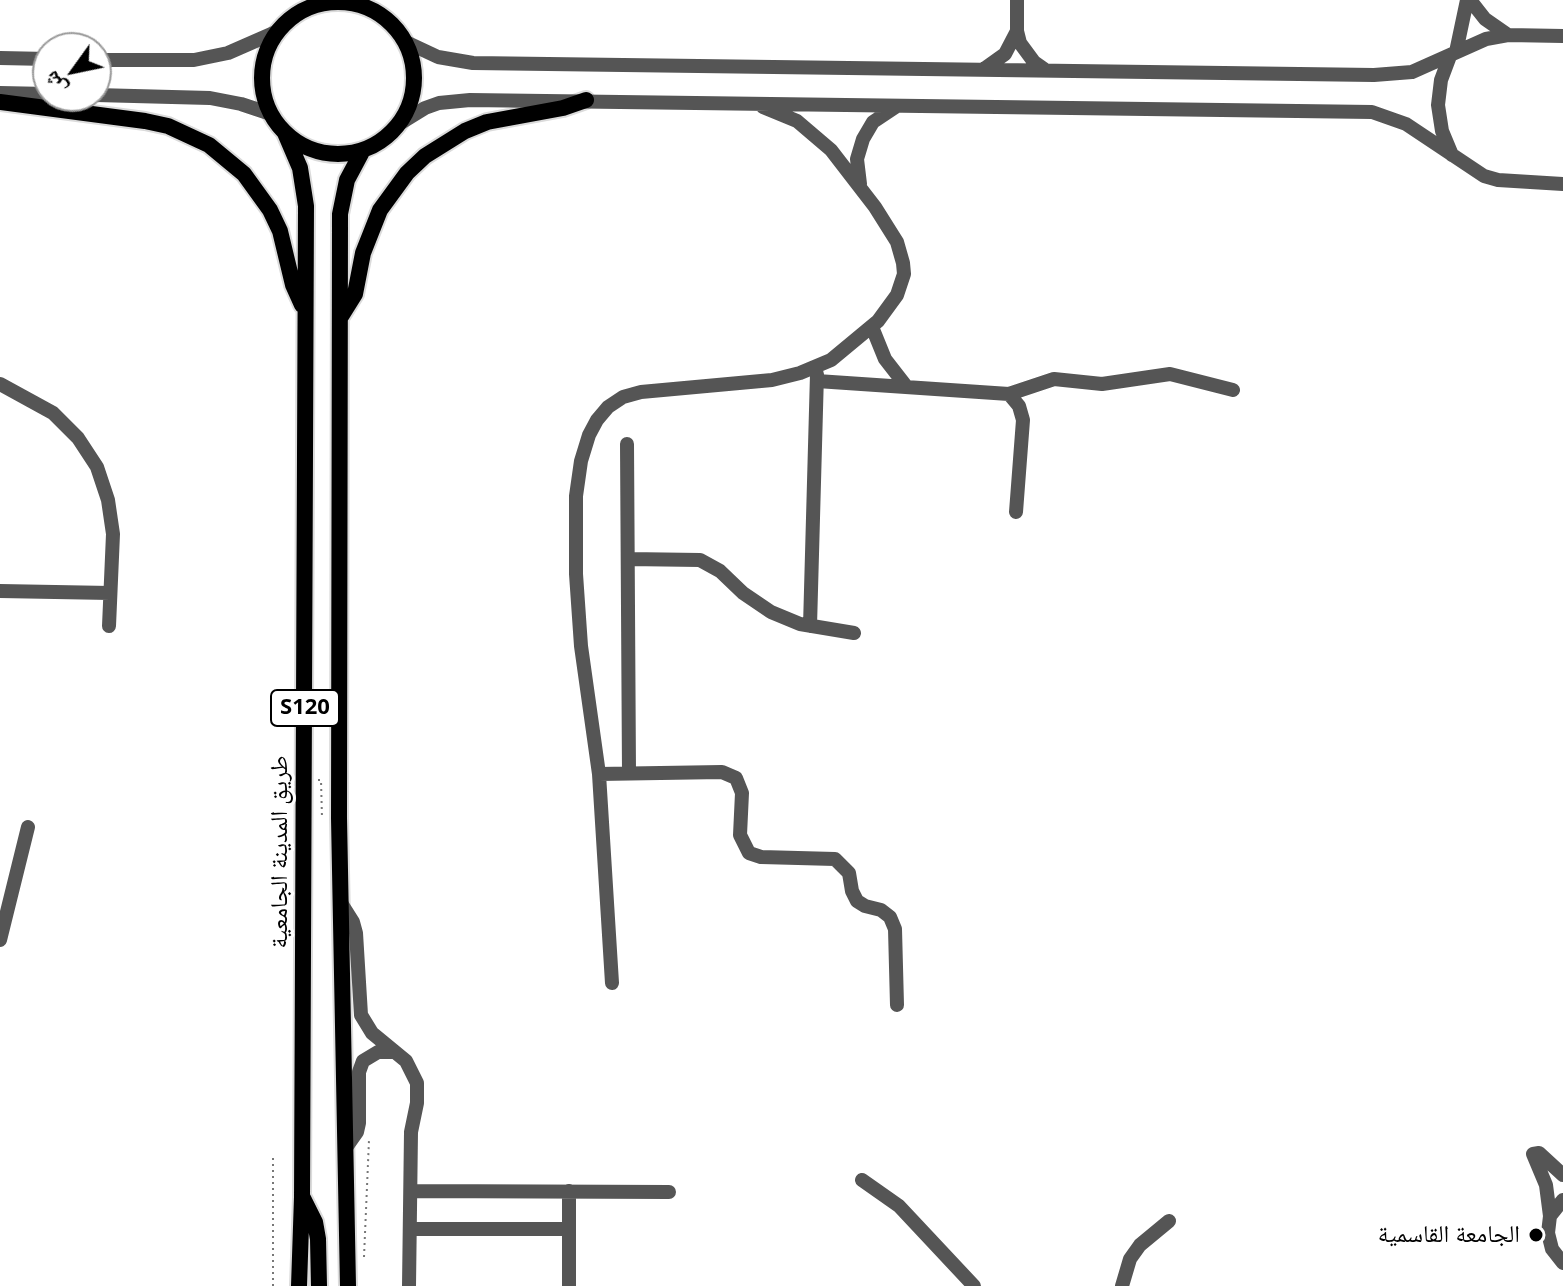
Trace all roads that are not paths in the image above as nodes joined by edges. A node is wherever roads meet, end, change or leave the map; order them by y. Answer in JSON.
{"nodes":[{"id":1,"x":299,"y":0,"type":"edge"},
{"id":2,"x":1017,"y":0,"type":"edge"},
{"id":3,"x":1469,"y":0,"type":"edge"},
{"id":4,"x":371,"y":6,"type":"edge"},
{"id":5,"x":289,"y":18,"type":"junction"},
{"id":6,"x":1017,"y":31,"type":"junction"},
{"id":7,"x":276,"y":32,"type":"junction"},
{"id":8,"x":1508,"y":35,"type":"junction"},
{"id":9,"x":1563,"y":36,"type":"edge"},
{"id":10,"x":406,"y":42,"type":"junction"},
{"id":11,"x":1453,"y":54,"type":"junction"},
{"id":12,"x":0,"y":58,"type":"edge"},
{"id":13,"x":32,"y":59,"type":"edge"},
{"id":14,"x":112,"y":60,"type":"edge"},
{"id":15,"x":984,"y":69,"type":"junction"},
{"id":16,"x":1044,"y":69,"type":"junction"},
{"id":17,"x":0,"y":93,"type":"edge"},
{"id":18,"x":32,"y":94,"type":"edge"},
{"id":19,"x":112,"y":95,"type":"edge"},
{"id":20,"x":586,"y":100,"type":"junction"},
{"id":21,"x":0,"y":102,"type":"edge"},
{"id":22,"x":749,"y":102,"type":"junction"},
{"id":23,"x":898,"y":105,"type":"junction"},
{"id":24,"x":271,"y":114,"type":"junction"},
{"id":25,"x":399,"y":124,"type":"junction"},
{"id":26,"x":285,"y":133,"type":"junction"},
{"id":27,"x":363,"y":150,"type":"junction"},
{"id":28,"x":1452,"y":155,"type":"junction"},
{"id":29,"x":1560,"y":186,"type":"edge"},
{"id":30,"x":861,"y":188,"type":"junction"},
{"id":31,"x":305,"y":311,"type":"junction"},
{"id":32,"x":340,"y":318,"type":"junction"},
{"id":33,"x":872,"y":327,"type":"junction"},
{"id":34,"x":817,"y":373,"type":"junction"},
{"id":35,"x":0,"y":384,"type":"edge"},
{"id":36,"x":906,"y":386,"type":"junction"},
{"id":37,"x":1233,"y":390,"type":"dead end"},
{"id":38,"x":1009,"y":394,"type":"junction"},
{"id":39,"x":627,"y":444,"type":"dead end"},
{"id":40,"x":1016,"y":512,"type":"dead end"},
{"id":41,"x":628,"y":559,"type":"junction"},
{"id":42,"x":0,"y":591,"type":"edge"},
{"id":43,"x":110,"y":593,"type":"junction"},
{"id":44,"x":109,"y":626,"type":"dead end"},
{"id":45,"x":810,"y":626,"type":"junction"},
{"id":46,"x":854,"y":633,"type":"dead end"},
{"id":47,"x":629,"y":773,"type":"junction"},
{"id":48,"x":599,"y":774,"type":"junction"},
{"id":49,"x":28,"y":827,"type":"dead end"},
{"id":50,"x":341,"y":903,"type":"junction"},
{"id":51,"x":0,"y":940,"type":"edge"},
{"id":52,"x":612,"y":983,"type":"dead end"},
{"id":53,"x":897,"y":1005,"type":"dead end"},
{"id":54,"x":396,"y":1052,"type":"junction"},
{"id":55,"x":345,"y":1149,"type":"junction"},
{"id":56,"x":1563,"y":1175,"type":"edge"},
{"id":57,"x":862,"y":1180,"type":"dead end"},
{"id":58,"x":411,"y":1191,"type":"junction"},
{"id":59,"x":569,"y":1191,"type":"junction"},
{"id":60,"x":669,"y":1192,"type":"dead end"},
{"id":61,"x":302,"y":1197,"type":"junction"},
{"id":62,"x":1563,"y":1200,"type":"edge"},
{"id":63,"x":1550,"y":1216,"type":"junction"},
{"id":64,"x":1169,"y":1221,"type":"dead end"},
{"id":65,"x":410,"y":1229,"type":"junction"},
{"id":66,"x":567,"y":1229,"type":"junction"},
{"id":67,"x":1563,"y":1263,"type":"edge"},
{"id":68,"x":299,"y":1286,"type":"edge"},
{"id":69,"x":319,"y":1286,"type":"edge"},
{"id":70,"x":348,"y":1286,"type":"edge"},
{"id":71,"x":409,"y":1286,"type":"edge"},
{"id":72,"x":569,"y":1286,"type":"edge"},
{"id":73,"x":974,"y":1286,"type":"edge"},
{"id":74,"x":1122,"y":1286,"type":"edge"}],
"edges":[{"from":1,"to":5,"type":"main road"},
{"from":2,"to":6,"type":"street"},
{"from":3,"to":8,"type":"street"},
{"from":3,"to":11,"type":"street"},
{"from":4,"to":5,"type":"main road"},
{"from":4,"to":10,"type":"main road"},
{"from":5,"to":7,"type":"main road"},
{"from":6,"to":15,"type":"street"},
{"from":6,"to":16,"type":"street"},
{"from":7,"to":14,"type":"street"},
{"from":7,"to":24,"type":"main road"},
{"from":8,"to":9,"type":"street"},
{"from":8,"to":11,"type":"street"},
{"from":10,"to":15,"type":"street"},
{"from":10,"to":25,"type":"main road"},
{"from":11,"to":16,"type":"street"},
{"from":11,"to":28,"type":"street"},
{"from":12,"to":13,"type":"street"},
{"from":15,"to":16,"type":"street"},
{"from":17,"to":18,"type":"street"},
{"from":19,"to":24,"type":"street"},
{"from":20,"to":22,"type":"street"},
{"from":20,"to":25,"type":"street"},
{"from":20,"to":32,"type":"main road"},
{"from":21,"to":31,"type":"main road"},
{"from":22,"to":23,"type":"street"},
{"from":22,"to":30,"type":"street"},
{"from":23,"to":28,"type":"street"},
{"from":23,"to":30,"type":"street"},
{"from":24,"to":26,"type":"main road"},
{"from":25,"to":27,"type":"main road"},
{"from":26,"to":27,"type":"main road"},
{"from":26,"to":31,"type":"main road","name":"طريق المدينة الجامعية","number":"S120"},
{"from":27,"to":32,"type":"main road","number":"S120"},
{"from":28,"to":29,"type":"street"},
{"from":30,"to":33,"type":"street"},
{"from":31,"to":61,"type":"main road","name":"طريق المدينة الجامعية","number":"S120"},
{"from":32,"to":50,"type":"main road","number":"S120"},
{"from":33,"to":34,"type":"street"},
{"from":33,"to":36,"type":"street"},
{"from":34,"to":36,"type":"street"},
{"from":34,"to":45,"type":"street"},
{"from":34,"to":48,"type":"street"},
{"from":35,"to":43,"type":"street"},
{"from":36,"to":38,"type":"street"},
{"from":37,"to":38,"type":"street"},
{"from":38,"to":40,"type":"street"},
{"from":39,"to":41,"type":"street"},
{"from":41,"to":45,"type":"street"},
{"from":41,"to":47,"type":"street"},
{"from":42,"to":43,"type":"street"},
{"from":43,"to":44,"type":"street"},
{"from":45,"to":46,"type":"street"},
{"from":47,"to":48,"type":"street"},
{"from":47,"to":53,"type":"street"},
{"from":48,"to":52,"type":"street"},
{"from":49,"to":51,"type":"street"},
{"from":50,"to":54,"type":"street"},
{"from":50,"to":55,"type":"main road","number":"S120"},
{"from":54,"to":55,"type":"street"},
{"from":54,"to":58,"type":"street"},
{"from":55,"to":70,"type":"main road","number":"S120"},
{"from":56,"to":63,"type":"street"},
{"from":57,"to":73,"type":"street"},
{"from":58,"to":59,"type":"street"},
{"from":58,"to":65,"type":"street"},
{"from":59,"to":60,"type":"street"},
{"from":59,"to":66,"type":"street"},
{"from":61,"to":68,"type":"main road","name":"طريق المدينة الجامعية","number":"S120"},
{"from":61,"to":69,"type":"main road"},
{"from":62,"to":63,"type":"street"},
{"from":63,"to":67,"type":"street"},
{"from":64,"to":74,"type":"street"},
{"from":65,"to":66,"type":"street"},
{"from":65,"to":71,"type":"street"},
{"from":66,"to":72,"type":"street"}]}
